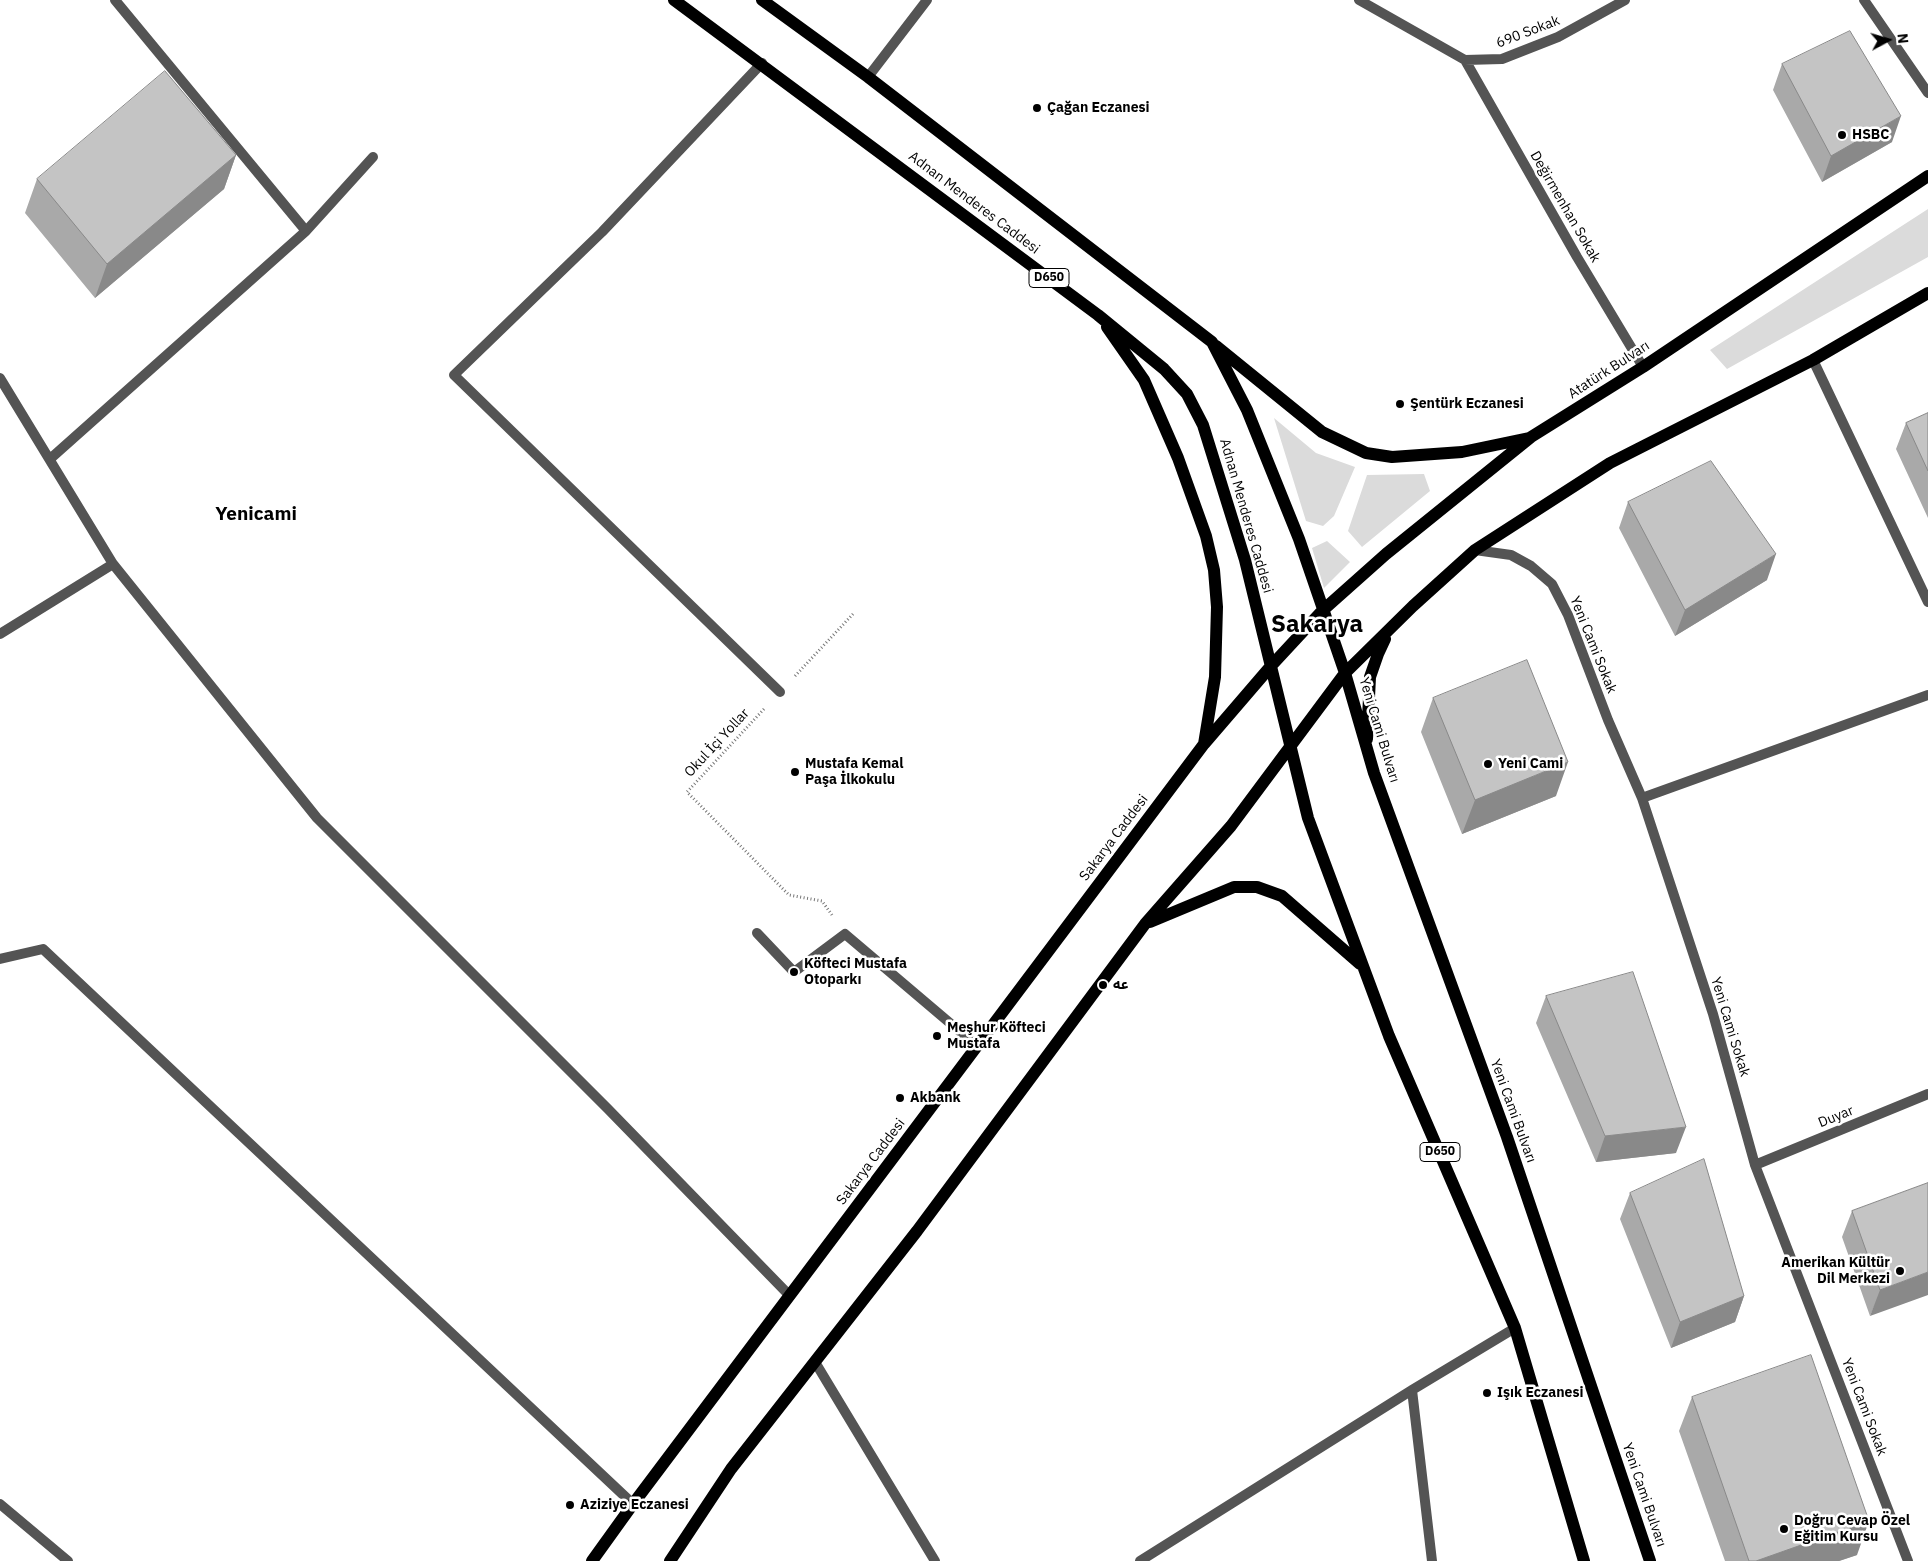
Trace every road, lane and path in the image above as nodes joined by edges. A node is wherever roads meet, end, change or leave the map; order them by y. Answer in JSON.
{"nodes":[{"id":1,"x":115,"y":0,"type":"edge"},
{"id":2,"x":674,"y":0,"type":"edge"},
{"id":3,"x":762,"y":0,"type":"edge"},
{"id":4,"x":927,"y":0,"type":"edge"},
{"id":5,"x":1359,"y":0,"type":"edge"},
{"id":6,"x":1625,"y":0,"type":"edge"},
{"id":7,"x":1864,"y":0,"type":"edge"},
{"id":8,"x":1465,"y":60,"type":"junction"},
{"id":9,"x":762,"y":63,"type":"junction"},
{"id":10,"x":868,"y":77,"type":"junction"},
{"id":11,"x":1928,"y":93,"type":"edge"},
{"id":12,"x":373,"y":158,"type":"dead end"},
{"id":13,"x":1928,"y":176,"type":"edge"},
{"id":14,"x":306,"y":231,"type":"junction"},
{"id":15,"x":1928,"y":293,"type":"edge"},
{"id":16,"x":1098,"y":315,"type":"junction"},
{"id":17,"x":1212,"y":342,"type":"junction"},
{"id":18,"x":1813,"y":360,"type":"junction"},
{"id":19,"x":1643,"y":367,"type":"junction"},
{"id":20,"x":0,"y":378,"type":"edge"},
{"id":21,"x":1532,"y":437,"type":"junction"},
{"id":22,"x":50,"y":459,"type":"junction"},
{"id":23,"x":1475,"y":550,"type":"junction"},
{"id":24,"x":113,"y":564,"type":"junction"},
{"id":25,"x":1928,"y":602,"type":"edge"},
{"id":26,"x":1322,"y":611,"type":"junction"},
{"id":27,"x":853,"y":614,"type":"dead end"},
{"id":28,"x":1390,"y":630,"type":"junction"},
{"id":29,"x":0,"y":634,"type":"edge"},
{"id":30,"x":1271,"y":666,"type":"junction"},
{"id":31,"x":1345,"y":673,"type":"junction"},
{"id":32,"x":780,"y":692,"type":"junction"},
{"id":33,"x":1928,"y":695,"type":"edge"},
{"id":34,"x":1204,"y":744,"type":"junction"},
{"id":35,"x":1290,"y":746,"type":"junction"},
{"id":36,"x":1366,"y":748,"type":"junction"},
{"id":37,"x":1642,"y":798,"type":"junction"},
{"id":38,"x":1145,"y":924,"type":"junction"},
{"id":39,"x":757,"y":933,"type":"dead end"},
{"id":40,"x":845,"y":934,"type":"junction"},
{"id":41,"x":0,"y":958,"type":"edge"},
{"id":42,"x":1361,"y":964,"type":"junction"},
{"id":43,"x":977,"y":1046,"type":"junction"},
{"id":44,"x":1928,"y":1094,"type":"edge"},
{"id":45,"x":1755,"y":1165,"type":"junction"},
{"id":46,"x":790,"y":1296,"type":"junction"},
{"id":47,"x":1515,"y":1328,"type":"junction"},
{"id":48,"x":815,"y":1362,"type":"junction"},
{"id":49,"x":1412,"y":1390,"type":"junction"},
{"id":50,"x":0,"y":1504,"type":"edge"},
{"id":51,"x":633,"y":1504,"type":"junction"},
{"id":52,"x":68,"y":1561,"type":"edge"},
{"id":53,"x":592,"y":1561,"type":"edge"},
{"id":54,"x":670,"y":1561,"type":"edge"},
{"id":55,"x":935,"y":1561,"type":"edge"},
{"id":56,"x":1140,"y":1561,"type":"edge"},
{"id":57,"x":1432,"y":1561,"type":"edge"},
{"id":58,"x":1584,"y":1561,"type":"edge"},
{"id":59,"x":1650,"y":1561,"type":"edge"},
{"id":60,"x":1908,"y":1561,"type":"edge"}],
"edges":[{"from":1,"to":14,"type":"street"},
{"from":2,"to":9,"type":"main road","name":"Adnan Menderes Caddesi","number":"D650"},
{"from":3,"to":10,"type":"main road"},
{"from":4,"to":10,"type":"street"},
{"from":5,"to":8,"type":"street"},
{"from":6,"to":8,"type":"street","name":"690 Sokak"},
{"from":7,"to":11,"type":"street"},
{"from":8,"to":19,"type":"street","name":"Değirmenhan Sokak"},
{"from":9,"to":16,"type":"main road","name":"Adnan Menderes Caddesi","number":"D650"},
{"from":9,"to":32,"type":"street"},
{"from":10,"to":17,"type":"main road"},
{"from":12,"to":14,"type":"street"},
{"from":13,"to":19,"type":"main road","name":"Atatürk Bulvarı"},
{"from":14,"to":22,"type":"street"},
{"from":15,"to":18,"type":"main road"},
{"from":16,"to":30,"type":"main road","name":"Adnan Menderes Caddesi","number":"D650"},
{"from":16,"to":34,"type":"main road"},
{"from":17,"to":21,"type":"main road"},
{"from":17,"to":26,"type":"main road"},
{"from":18,"to":23,"type":"main road"},
{"from":18,"to":25,"type":"street"},
{"from":19,"to":21,"type":"main road","name":"Atatürk Bulvarı"},
{"from":20,"to":22,"type":"street"},
{"from":21,"to":26,"type":"main road","name":"Atatürk Bulvarı"},
{"from":22,"to":24,"type":"street"},
{"from":23,"to":28,"type":"main road"},
{"from":23,"to":37,"type":"street","name":"Yeni Cami Sokak"},
{"from":24,"to":29,"type":"street"},
{"from":24,"to":46,"type":"street"},
{"from":26,"to":30,"type":"main road","name":"Atatürk Bulvarı"},
{"from":26,"to":31,"type":"main road","name":"Yeni Cami Bulvarı"},
{"from":27,"to":32,"type":"path","name":"Okul İçi Yollar"},
{"from":28,"to":31,"type":"main road"},
{"from":28,"to":36,"type":"main road"},
{"from":30,"to":34,"type":"main road","name":"Sakarya Caddesi"},
{"from":30,"to":35,"type":"main road","name":"Adnan Menderes Caddesi"},
{"from":31,"to":35,"type":"main road"},
{"from":31,"to":36,"type":"main road","name":"Yeni Cami Bulvarı"},
{"from":32,"to":40,"type":"path","name":"Okul İçi Yollar"},
{"from":33,"to":37,"type":"street"},
{"from":34,"to":43,"type":"main road","name":"Sakarya Caddesi"},
{"from":35,"to":38,"type":"main road"},
{"from":35,"to":42,"type":"main road","number":"D650"},
{"from":36,"to":59,"type":"main road","name":"Yeni Cami Bulvarı"},
{"from":37,"to":45,"type":"street","name":"Yeni Cami Sokak"},
{"from":38,"to":42,"type":"main road"},
{"from":38,"to":48,"type":"main road"},
{"from":39,"to":40,"type":"street"},
{"from":40,"to":43,"type":"street"},
{"from":41,"to":51,"type":"street"},
{"from":42,"to":47,"type":"main road","number":"D650"},
{"from":43,"to":46,"type":"main road","name":"Sakarya Caddesi"},
{"from":44,"to":45,"type":"street","name":"Duyar"},
{"from":45,"to":60,"type":"street","name":"Yeni Cami Sokak"},
{"from":46,"to":51,"type":"main road","name":"Sakarya Caddesi"},
{"from":47,"to":49,"type":"street"},
{"from":47,"to":58,"type":"main road","number":"D650"},
{"from":48,"to":54,"type":"main road"},
{"from":48,"to":55,"type":"street"},
{"from":49,"to":56,"type":"street"},
{"from":49,"to":57,"type":"street"},
{"from":50,"to":52,"type":"street"},
{"from":51,"to":53,"type":"main road","name":"Sakarya Caddesi"}]}
